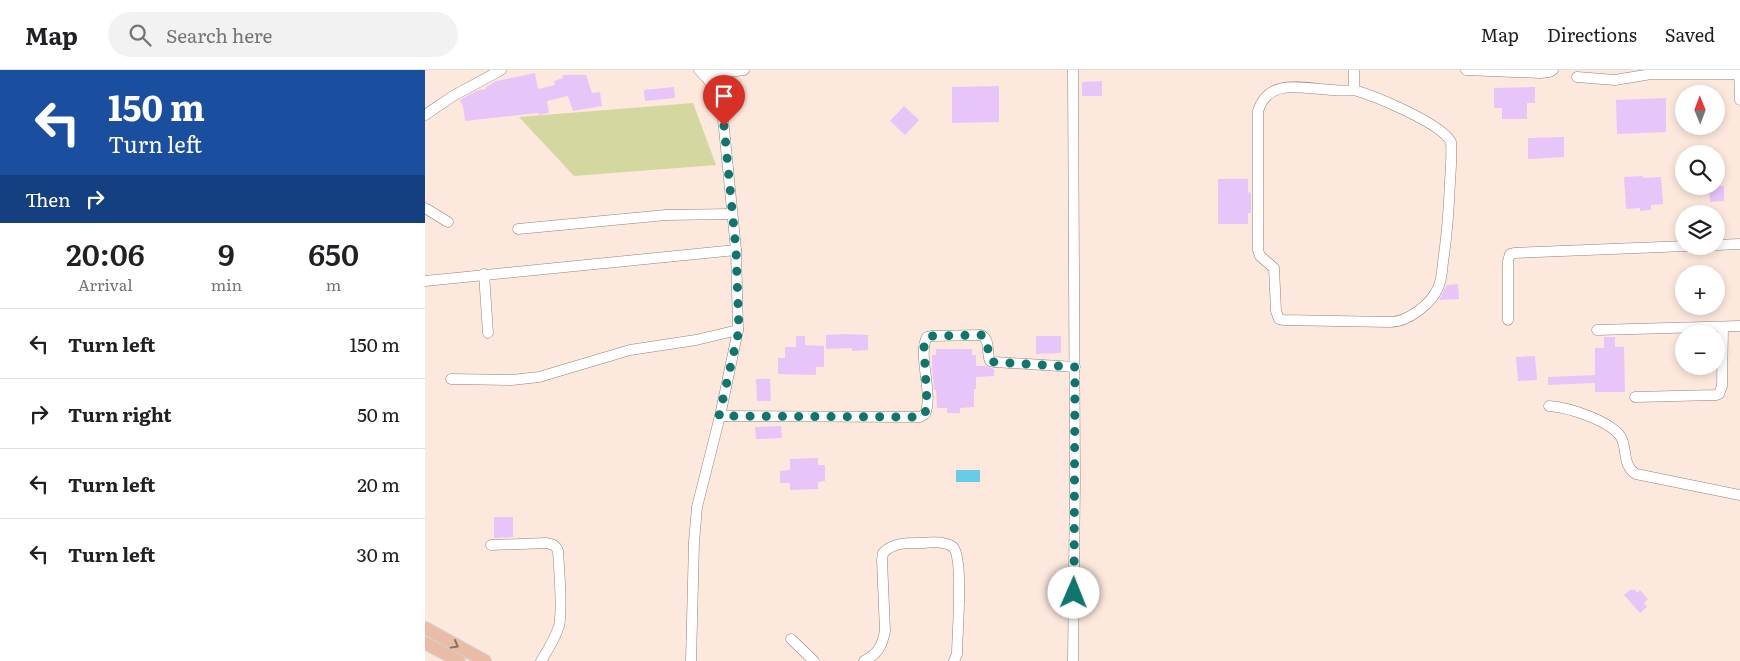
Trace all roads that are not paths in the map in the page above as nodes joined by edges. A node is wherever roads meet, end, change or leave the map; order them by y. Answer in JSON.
{"nodes":[{"id":1,"x":501,"y":70,"type":"edge"},
{"id":2,"x":744,"y":70,"type":"edge"},
{"id":3,"x":1073,"y":70,"type":"edge"},
{"id":4,"x":1354,"y":70,"type":"edge"},
{"id":5,"x":1466,"y":70,"type":"edge"},
{"id":6,"x":1553,"y":70,"type":"edge"},
{"id":7,"x":1739,"y":72,"type":"edge"},
{"id":8,"x":702,"y":73,"type":"edge"},
{"id":9,"x":1577,"y":77,"type":"dead end"},
{"id":10,"x":1353,"y":90,"type":"junction"},
{"id":11,"x":1740,"y":100,"type":"edge"},
{"id":12,"x":425,"y":115,"type":"edge"},
{"id":13,"x":425,"y":208,"type":"edge"},
{"id":14,"x":732,"y":214,"type":"junction"},
{"id":15,"x":448,"y":222,"type":"dead end"},
{"id":16,"x":518,"y":228,"type":"dead end"},
{"id":17,"x":1740,"y":244,"type":"edge"},
{"id":18,"x":1725,"y":245,"type":"edge"},
{"id":19,"x":1675,"y":246,"type":"edge"},
{"id":20,"x":736,"y":250,"type":"junction"},
{"id":21,"x":484,"y":274,"type":"junction"},
{"id":22,"x":425,"y":281,"type":"edge"},
{"id":23,"x":1508,"y":320,"type":"dead end"},
{"id":24,"x":1740,"y":326,"type":"edge"},
{"id":25,"x":1725,"y":327,"type":"edge"},
{"id":26,"x":1675,"y":328,"type":"edge"},
{"id":27,"x":739,"y":330,"type":"junction"},
{"id":28,"x":1597,"y":330,"type":"dead end"},
{"id":29,"x":488,"y":333,"type":"dead end"},
{"id":30,"x":1075,"y":367,"type":"junction"},
{"id":31,"x":1722,"y":375,"type":"edge"},
{"id":32,"x":451,"y":379,"type":"dead end"},
{"id":33,"x":1635,"y":397,"type":"dead end"},
{"id":34,"x":1549,"y":406,"type":"dead end"},
{"id":35,"x":719,"y":416,"type":"junction"},
{"id":36,"x":1740,"y":495,"type":"edge"},
{"id":37,"x":491,"y":545,"type":"dead end"},
{"id":38,"x":425,"y":628,"type":"edge"},
{"id":39,"x":791,"y":639,"type":"dead end"},
{"id":40,"x":425,"y":642,"type":"edge"},
{"id":41,"x":459,"y":661,"type":"edge"},
{"id":42,"x":485,"y":661,"type":"edge"},
{"id":43,"x":541,"y":661,"type":"edge"},
{"id":44,"x":691,"y":661,"type":"edge"},
{"id":45,"x":814,"y":661,"type":"edge"},
{"id":46,"x":864,"y":661,"type":"edge"},
{"id":47,"x":954,"y":661,"type":"edge"},
{"id":48,"x":1073,"y":661,"type":"edge"}],
"edges":[{"from":1,"to":12,"type":"street"},
{"from":2,"to":8,"type":"street"},
{"from":3,"to":30,"type":"street"},
{"from":4,"to":10,"type":"street"},
{"from":5,"to":6,"type":"street"},
{"from":7,"to":9,"type":"street"},
{"from":7,"to":11,"type":"street"},
{"from":8,"to":14,"type":"street"},
{"from":10,"to":10,"type":"street"},
{"from":13,"to":15,"type":"street"},
{"from":14,"to":16,"type":"street"},
{"from":14,"to":20,"type":"street"},
{"from":17,"to":18,"type":"street"},
{"from":19,"to":23,"type":"street"},
{"from":20,"to":21,"type":"street"},
{"from":20,"to":27,"type":"street"},
{"from":21,"to":22,"type":"street"},
{"from":21,"to":29,"type":"street"},
{"from":24,"to":25,"type":"street"},
{"from":26,"to":28,"type":"street"},
{"from":27,"to":32,"type":"street"},
{"from":27,"to":35,"type":"street"},
{"from":30,"to":35,"type":"street"},
{"from":30,"to":48,"type":"street"},
{"from":31,"to":33,"type":"street"},
{"from":34,"to":36,"type":"street"},
{"from":35,"to":44,"type":"street"},
{"from":37,"to":43,"type":"street"},
{"from":38,"to":42,"type":"main road","one_way":true},
{"from":39,"to":45,"type":"street"},
{"from":40,"to":41,"type":"main road"},
{"from":46,"to":47,"type":"street"}]}
